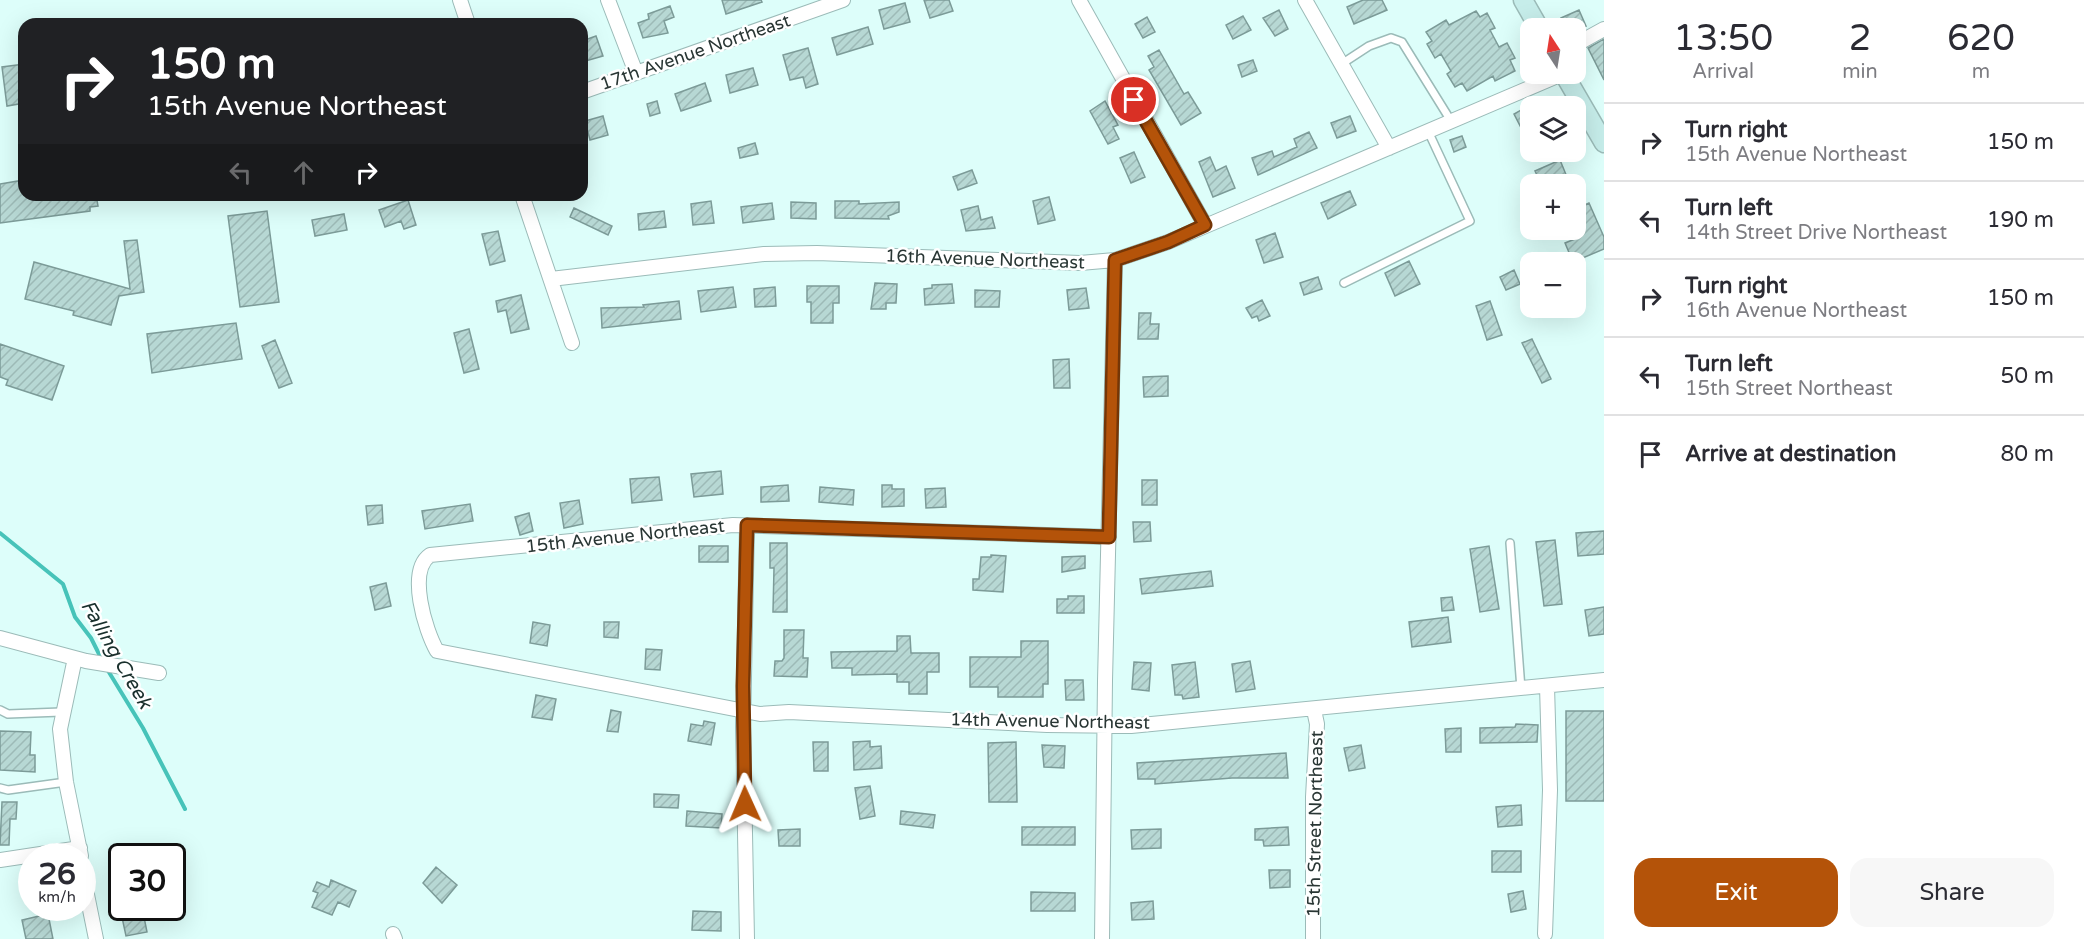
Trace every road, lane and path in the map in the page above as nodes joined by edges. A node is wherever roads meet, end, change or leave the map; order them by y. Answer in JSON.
{"nodes":[{"id":1,"x":460,"y":0,"type":"edge"},
{"id":2,"x":608,"y":0,"type":"edge"},
{"id":3,"x":843,"y":0,"type":"edge"},
{"id":4,"x":1079,"y":0,"type":"edge"},
{"id":5,"x":1305,"y":0,"type":"edge"},
{"id":6,"x":1523,"y":0,"type":"edge"},
{"id":7,"x":466,"y":18,"type":"edge"},
{"id":8,"x":1533,"y":18,"type":"edge"},
{"id":9,"x":1604,"y":29,"type":"edge"},
{"id":10,"x":1586,"y":39,"type":"edge"},
{"id":11,"x":1343,"y":63,"type":"junction"},
{"id":12,"x":636,"y":73,"type":"junction"},
{"id":13,"x":1539,"y":84,"type":"edge"},
{"id":14,"x":1569,"y":84,"type":"edge"},
{"id":15,"x":588,"y":90,"type":"edge"},
{"id":16,"x":1451,"y":121,"type":"junction"},
{"id":17,"x":1428,"y":131,"type":"junction"},
{"id":18,"x":1604,"y":143,"type":"edge"},
{"id":19,"x":1389,"y":148,"type":"junction"},
{"id":20,"x":524,"y":201,"type":"edge"},
{"id":21,"x":1205,"y":225,"type":"junction"},
{"id":22,"x":1115,"y":260,"type":"junction"},
{"id":23,"x":551,"y":279,"type":"junction"},
{"id":24,"x":1344,"y":283,"type":"dead end"},
{"id":25,"x":572,"y":343,"type":"dead end"},
{"id":26,"x":747,"y":525,"type":"junction"},
{"id":27,"x":1109,"y":537,"type":"junction"},
{"id":28,"x":1510,"y":543,"type":"dead end"},
{"id":29,"x":430,"y":555,"type":"joint"},
{"id":30,"x":0,"y":638,"type":"edge"},
{"id":31,"x":75,"y":658,"type":"junction"},
{"id":32,"x":159,"y":673,"type":"dead end"},
{"id":33,"x":1604,"y":680,"type":"edge"},
{"id":34,"x":1546,"y":686,"type":"junction"},
{"id":35,"x":1521,"y":688,"type":"junction"},
{"id":36,"x":0,"y":710,"type":"edge"},
{"id":37,"x":1314,"y":710,"type":"junction"},
{"id":38,"x":61,"y":712,"type":"junction"},
{"id":39,"x":744,"y":712,"type":"junction"},
{"id":40,"x":1106,"y":725,"type":"junction"},
{"id":41,"x":66,"y":782,"type":"junction"},
{"id":42,"x":0,"y":788,"type":"edge"},
{"id":43,"x":78,"y":843,"type":"edge"},
{"id":44,"x":18,"y":858,"type":"edge"},
{"id":45,"x":0,"y":860,"type":"edge"},
{"id":46,"x":92,"y":921,"type":"edge"},
{"id":47,"x":1545,"y":934,"type":"dead end"},
{"id":48,"x":96,"y":939,"type":"edge"},
{"id":49,"x":747,"y":939,"type":"edge"},
{"id":50,"x":1102,"y":939,"type":"edge"},
{"id":51,"x":1313,"y":939,"type":"edge"}],
"edges":[{"from":1,"to":7,"type":"street"},
{"from":2,"to":12,"type":"street"},
{"from":3,"to":12,"type":"street","name":"17th Avenue Northeast"},
{"from":4,"to":21,"type":"street"},
{"from":5,"to":11,"type":"street"},
{"from":6,"to":8,"type":"main road"},
{"from":9,"to":10,"type":"street"},
{"from":11,"to":16,"type":"lane"},
{"from":11,"to":19,"type":"street"},
{"from":12,"to":15,"type":"street","name":"17th Avenue Northeast"},
{"from":13,"to":16,"type":"street","name":"16th Avenue Northeast"},
{"from":14,"to":18,"type":"main road"},
{"from":16,"to":17,"type":"street","name":"16th Avenue Northeast"},
{"from":17,"to":19,"type":"street","name":"16th Avenue Northeast"},
{"from":17,"to":24,"type":"lane"},
{"from":19,"to":21,"type":"street","name":"16th Avenue Northeast"},
{"from":20,"to":23,"type":"street"},
{"from":21,"to":22,"type":"street","name":"16th Avenue Northeast"},
{"from":22,"to":23,"type":"street","name":"16th Avenue Northeast"},
{"from":22,"to":27,"type":"street"},
{"from":23,"to":25,"type":"street"},
{"from":26,"to":27,"type":"street","name":"15th Avenue Northeast"},
{"from":26,"to":29,"type":"street","name":"15th Avenue Northeast"},
{"from":26,"to":39,"type":"street"},
{"from":27,"to":40,"type":"street"},
{"from":28,"to":35,"type":"lane"},
{"from":29,"to":39,"type":"street","name":"14th Avenue Northeast"},
{"from":30,"to":31,"type":"street"},
{"from":31,"to":32,"type":"street"},
{"from":31,"to":38,"type":"street"},
{"from":33,"to":34,"type":"street","name":"14th Avenue Northeast"},
{"from":34,"to":35,"type":"street","name":"14th Avenue Northeast"},
{"from":34,"to":47,"type":"street"},
{"from":35,"to":37,"type":"street","name":"14th Avenue Northeast"},
{"from":36,"to":38,"type":"lane"},
{"from":37,"to":40,"type":"street","name":"14th Avenue Northeast"},
{"from":37,"to":51,"type":"street","name":"15th Street Northeast"},
{"from":38,"to":41,"type":"street"},
{"from":39,"to":40,"type":"street","name":"14th Avenue Northeast"},
{"from":39,"to":49,"type":"street"},
{"from":40,"to":50,"type":"street"},
{"from":41,"to":42,"type":"lane"},
{"from":41,"to":43,"type":"street"},
{"from":44,"to":45,"type":"street"},
{"from":46,"to":48,"type":"street"}]}
